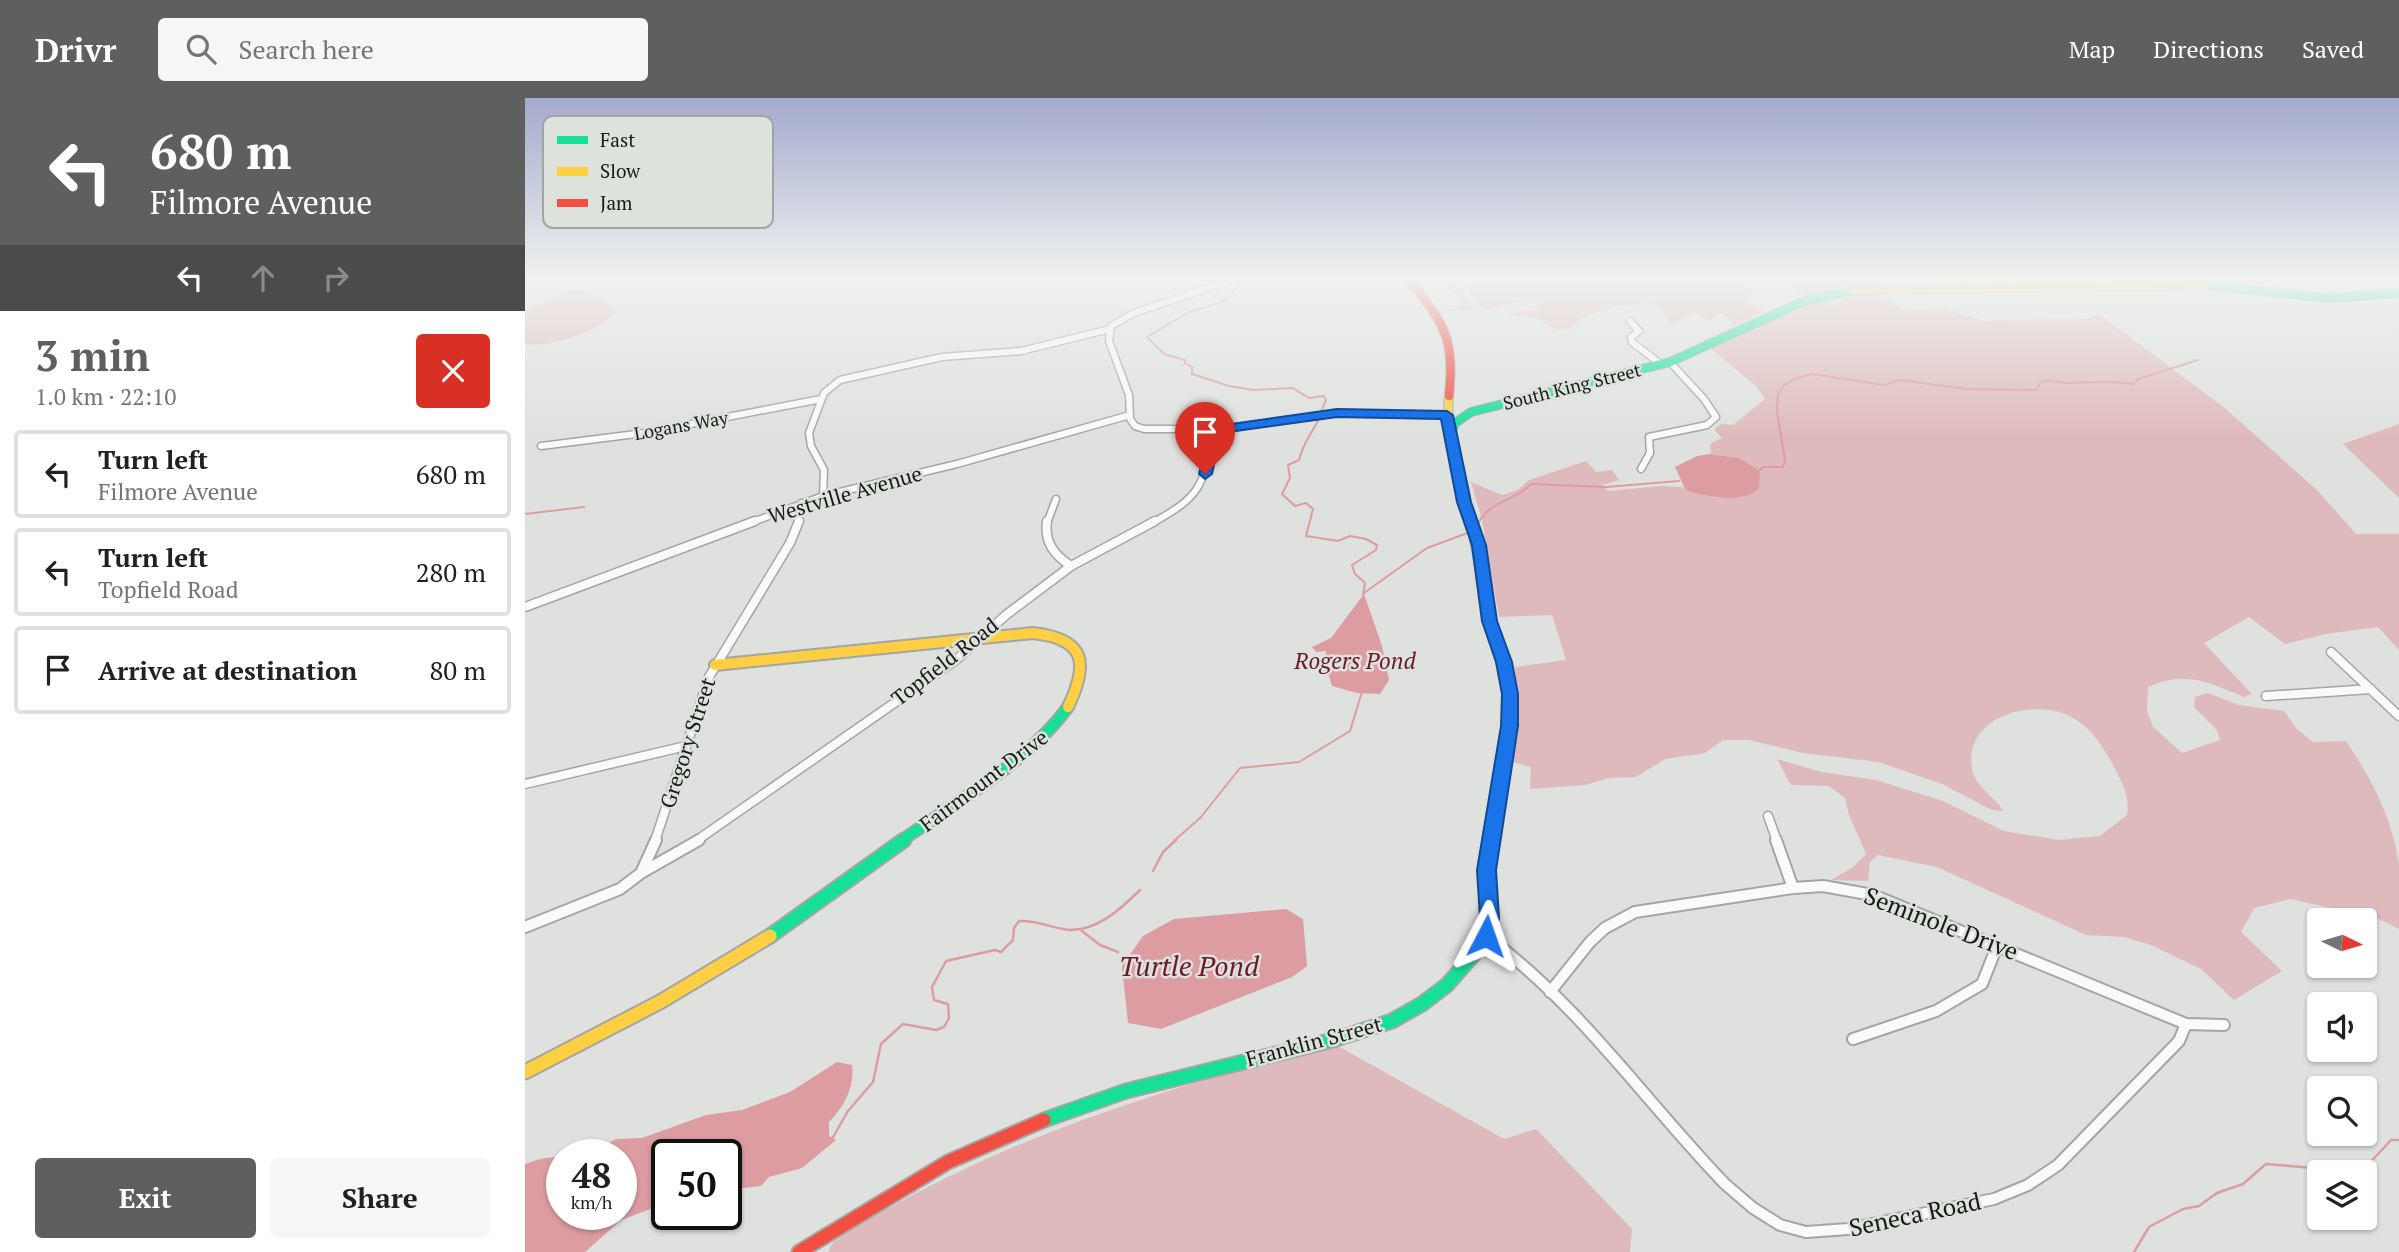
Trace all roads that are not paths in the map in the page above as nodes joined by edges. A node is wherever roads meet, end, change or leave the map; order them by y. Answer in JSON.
{"nodes":[{"id":1,"x":1110,"y":329,"type":"edge"},
{"id":2,"x":1107,"y":330,"type":"edge"},
{"id":3,"x":1446,"y":330,"type":"edge"},
{"id":4,"x":1638,"y":330,"type":"edge"},
{"id":5,"x":1741,"y":330,"type":"edge"},
{"id":6,"x":1666,"y":363,"type":"junction"},
{"id":7,"x":821,"y":399,"type":"junction"},
{"id":8,"x":1130,"y":415,"type":"junction"},
{"id":9,"x":1447,"y":415,"type":"junction"},
{"id":10,"x":1215,"y":430,"type":"junction"},
{"id":11,"x":1451,"y":432,"type":"junction"},
{"id":12,"x":541,"y":446,"type":"dead end"},
{"id":13,"x":1641,"y":469,"type":"dead end"},
{"id":14,"x":823,"y":496,"type":"junction"},
{"id":15,"x":1056,"y":499,"type":"dead end"},
{"id":16,"x":801,"y":503,"type":"junction"},
{"id":17,"x":1071,"y":566,"type":"junction"},
{"id":18,"x":525,"y":607,"type":"edge"},
{"id":19,"x":978,"y":640,"type":"junction"},
{"id":20,"x":2331,"y":652,"type":"dead end"},
{"id":21,"x":715,"y":666,"type":"junction"},
{"id":22,"x":2371,"y":689,"type":"junction"},
{"id":23,"x":2266,"y":696,"type":"dead end"},
{"id":24,"x":2399,"y":716,"type":"edge"},
{"id":25,"x":686,"y":746,"type":"junction"},
{"id":26,"x":525,"y":784,"type":"edge"},
{"id":27,"x":1768,"y":816,"type":"dead end"},
{"id":28,"x":641,"y":873,"type":"junction"},
{"id":29,"x":1793,"y":888,"type":"junction"},
{"id":30,"x":525,"y":927,"type":"edge"},
{"id":31,"x":1486,"y":936,"type":"junction"},
{"id":32,"x":1997,"y":946,"type":"junction"},
{"id":33,"x":1550,"y":992,"type":"junction"},
{"id":34,"x":2186,"y":1024,"type":"junction"},
{"id":35,"x":2224,"y":1025,"type":"dead end"},
{"id":36,"x":1853,"y":1038,"type":"dead end"},
{"id":37,"x":525,"y":1072,"type":"edge"},
{"id":38,"x":799,"y":1252,"type":"edge"}],
"edges":[{"from":1,"to":8,"type":"street"},
{"from":2,"to":7,"type":"street"},
{"from":3,"to":9,"type":"street","name":"Franklin Street"},
{"from":4,"to":6,"type":"street"},
{"from":5,"to":6,"type":"street","name":"South King Street"},
{"from":6,"to":11,"type":"street","name":"South King Street"},
{"from":6,"to":13,"type":"street"},
{"from":7,"to":12,"type":"street","name":"Logans Way"},
{"from":7,"to":14,"type":"street"},
{"from":8,"to":10,"type":"street"},
{"from":8,"to":14,"type":"street","name":"Westville Avenue"},
{"from":9,"to":10,"type":"street"},
{"from":9,"to":11,"type":"street","name":"Franklin Street"},
{"from":10,"to":17,"type":"street","name":"Topfield Road"},
{"from":11,"to":31,"type":"street","name":"Franklin Street"},
{"from":14,"to":16,"type":"street","name":"Westville Avenue"},
{"from":15,"to":17,"type":"street"},
{"from":16,"to":18,"type":"street","name":"Westville Avenue"},
{"from":16,"to":21,"type":"street","name":"Gregory Street"},
{"from":17,"to":19,"type":"street","name":"Topfield Road"},
{"from":19,"to":21,"type":"street","name":"Fairmount Drive"},
{"from":19,"to":28,"type":"street","name":"Topfield Road"},
{"from":19,"to":37,"type":"street","name":"Fairmount Drive"},
{"from":20,"to":22,"type":"street"},
{"from":21,"to":25,"type":"street","name":"Gregory Street"},
{"from":22,"to":23,"type":"street"},
{"from":22,"to":24,"type":"street"},
{"from":25,"to":26,"type":"street"},
{"from":25,"to":28,"type":"street","name":"Gregory Street"},
{"from":27,"to":29,"type":"street"},
{"from":28,"to":30,"type":"street"},
{"from":29,"to":32,"type":"street","name":"Seminole Drive"},
{"from":29,"to":33,"type":"street","name":"Seminole Drive"},
{"from":31,"to":33,"type":"street","name":"Seneca Road"},
{"from":31,"to":38,"type":"street","name":"Franklin Street"},
{"from":32,"to":34,"type":"street","name":"Seminole Drive"},
{"from":32,"to":36,"type":"street"},
{"from":33,"to":34,"type":"street","name":"Seneca Road"},
{"from":34,"to":35,"type":"street"}]}
